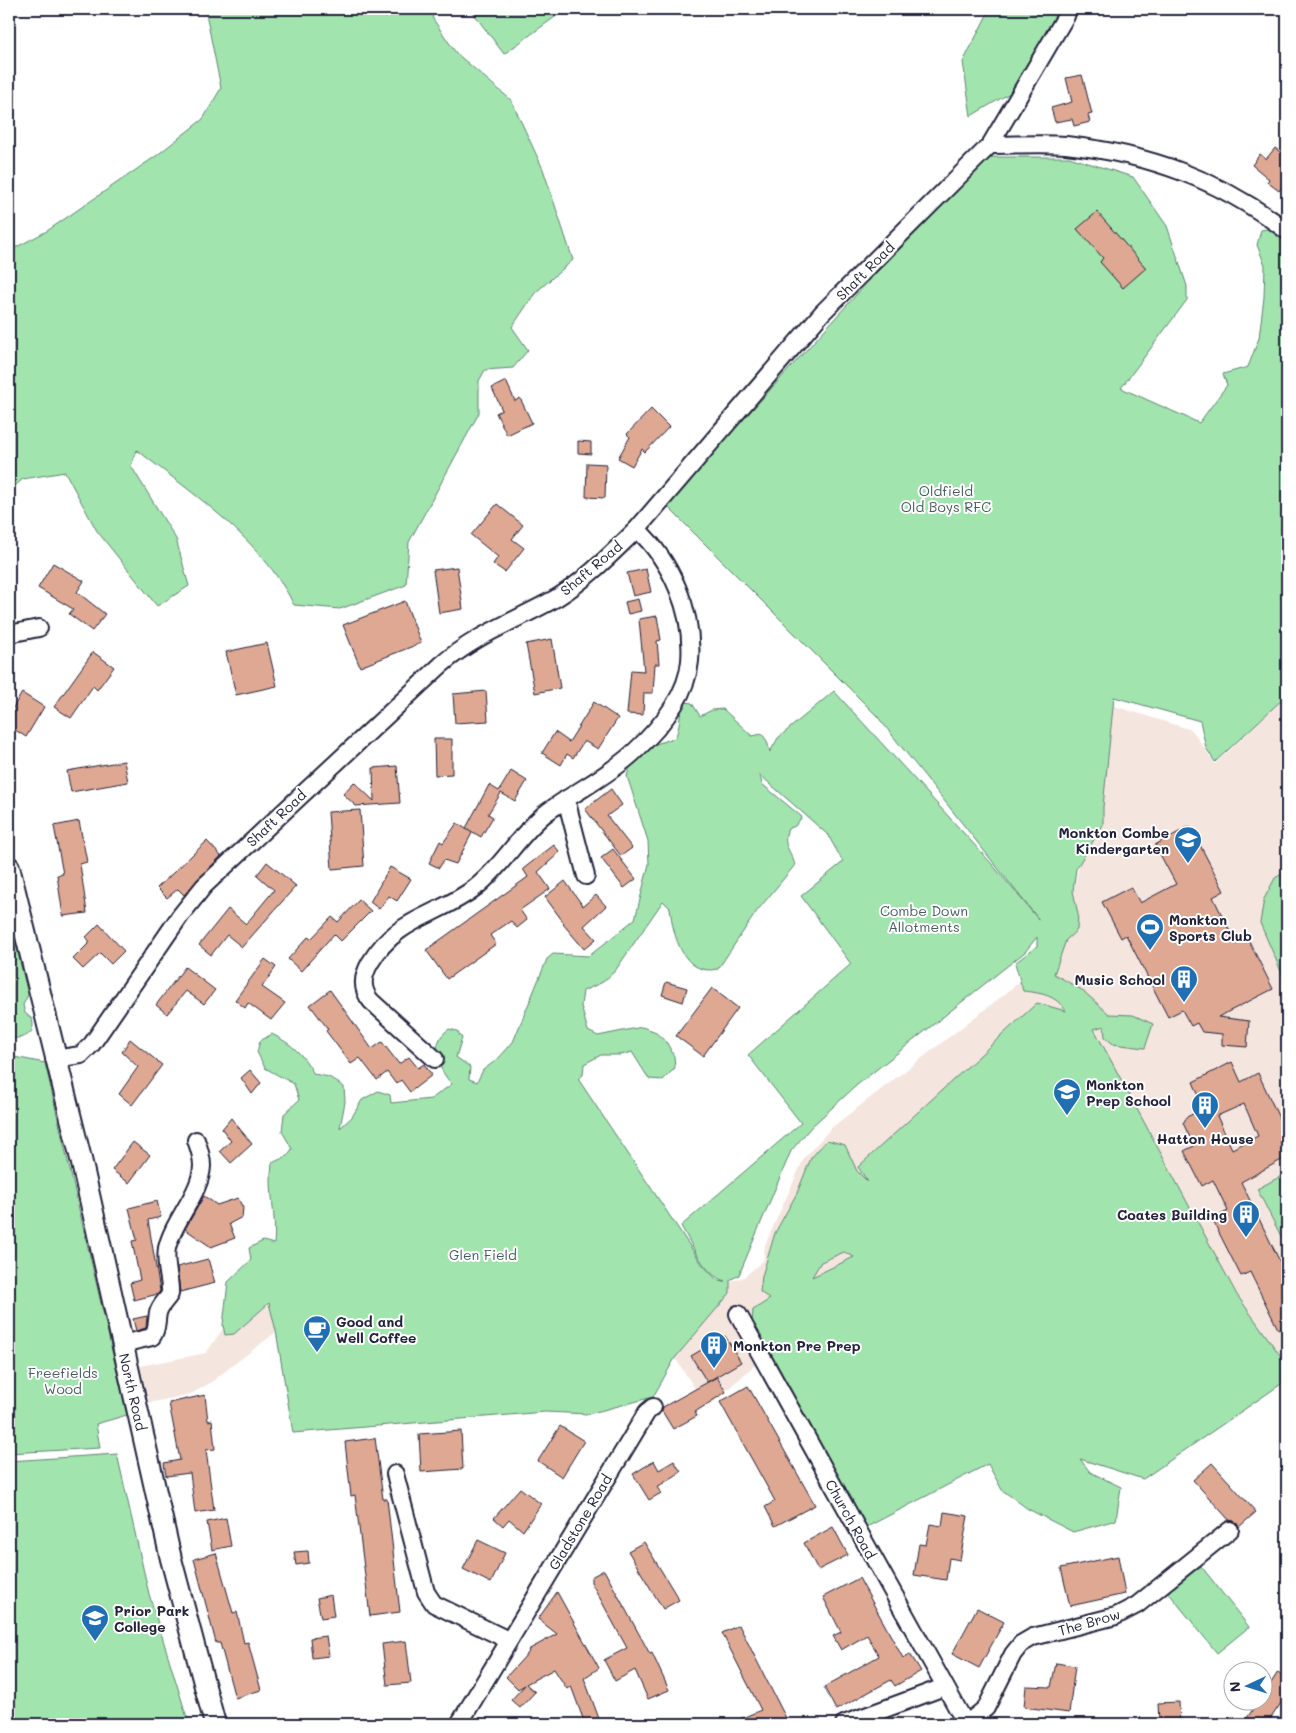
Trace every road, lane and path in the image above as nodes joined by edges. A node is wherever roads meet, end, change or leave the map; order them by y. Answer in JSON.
{"nodes":[{"id":1,"x":1068,"y":9,"type":"edge"},
{"id":2,"x":990,"y":145,"type":"junction"},
{"id":3,"x":1287,"y":231,"type":"edge"},
{"id":4,"x":636,"y":528,"type":"junction"},
{"id":5,"x":39,"y":628,"type":"dead end"},
{"id":6,"x":9,"y":634,"type":"edge"},
{"id":7,"x":566,"y":800,"type":"junction"},
{"id":8,"x":9,"y":867,"type":"edge"},
{"id":9,"x":586,"y":876,"type":"dead end"},
{"id":10,"x":54,"y":1059,"type":"junction"},
{"id":11,"x":435,"y":1059,"type":"dead end"},
{"id":12,"x":196,"y":1140,"type":"dead end"},
{"id":13,"x":738,"y":1314,"type":"dead end"},
{"id":14,"x":122,"y":1344,"type":"junction"},
{"id":15,"x":653,"y":1407,"type":"dead end"},
{"id":16,"x":395,"y":1474,"type":"dead end"},
{"id":17,"x":1230,"y":1530,"type":"dead end"},
{"id":18,"x":508,"y":1640,"type":"junction"},
{"id":19,"x":944,"y":1687,"type":"junction"},
{"id":20,"x":215,"y":1724,"type":"edge"},
{"id":21,"x":459,"y":1724,"type":"edge"},
{"id":22,"x":844,"y":1724,"type":"edge"},
{"id":23,"x":966,"y":1724,"type":"edge"}],
"edges":[{"from":1,"to":2,"type":"street","name":"Shaft Road"},
{"from":2,"to":3,"type":"street"},
{"from":2,"to":4,"type":"street","name":"Shaft Road"},
{"from":4,"to":7,"type":"street"},
{"from":4,"to":10,"type":"street","name":"Shaft Road"},
{"from":5,"to":6,"type":"street"},
{"from":7,"to":9,"type":"street"},
{"from":7,"to":11,"type":"street"},
{"from":8,"to":10,"type":"street","name":"North Road"},
{"from":10,"to":14,"type":"street","name":"North Road"},
{"from":12,"to":14,"type":"street"},
{"from":13,"to":19,"type":"street","name":"Church Road"},
{"from":14,"to":20,"type":"street","name":"North Road"},
{"from":15,"to":18,"type":"street","name":"Gladstone Road"},
{"from":16,"to":18,"type":"street"},
{"from":17,"to":23,"type":"street","name":"The Brow"},
{"from":18,"to":21,"type":"street","name":"Gladstone Road"},
{"from":19,"to":22,"type":"street"},
{"from":19,"to":23,"type":"street","name":"Church Road"}]}
